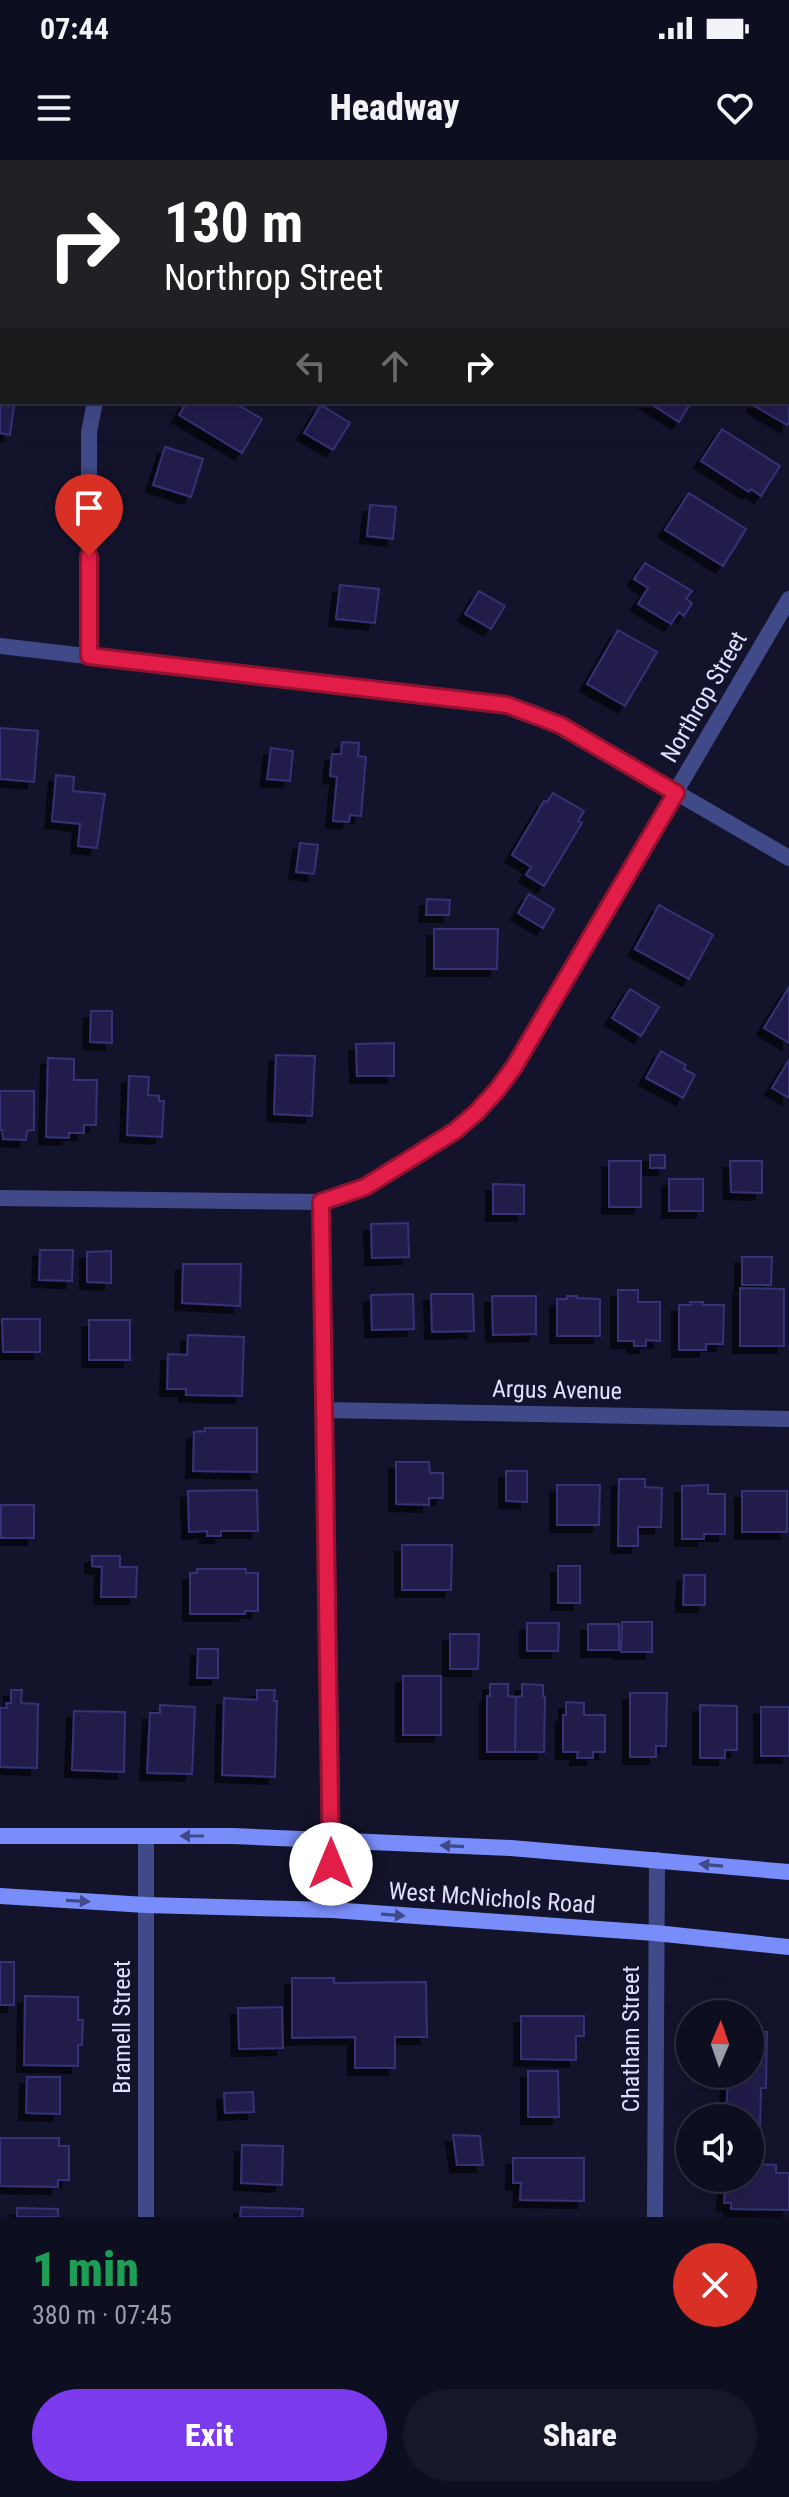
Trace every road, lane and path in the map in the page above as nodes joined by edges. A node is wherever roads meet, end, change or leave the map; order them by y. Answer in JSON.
{"nodes":[{"id":1,"x":95,"y":404,"type":"edge"},
{"id":2,"x":789,"y":599,"type":"edge"},
{"id":3,"x":0,"y":646,"type":"edge"},
{"id":4,"x":89,"y":656,"type":"junction"},
{"id":5,"x":676,"y":793,"type":"junction"},
{"id":6,"x":789,"y":858,"type":"edge"},
{"id":7,"x":0,"y":1198,"type":"edge"},
{"id":8,"x":321,"y":1202,"type":"junction"},
{"id":9,"x":325,"y":1410,"type":"junction"},
{"id":10,"x":789,"y":1419,"type":"edge"},
{"id":11,"x":0,"y":1836,"type":"edge"},
{"id":12,"x":146,"y":1836,"type":"junction"},
{"id":13,"x":331,"y":1840,"type":"junction"},
{"id":14,"x":657,"y":1860,"type":"junction"},
{"id":15,"x":789,"y":1872,"type":"edge"},
{"id":16,"x":0,"y":1896,"type":"edge"},
{"id":17,"x":146,"y":1905,"type":"junction"},
{"id":18,"x":332,"y":1910,"type":"junction"},
{"id":19,"x":655,"y":1933,"type":"junction"},
{"id":20,"x":789,"y":1947,"type":"edge"},
{"id":21,"x":146,"y":2217,"type":"edge"},
{"id":22,"x":655,"y":2217,"type":"edge"}],
"edges":[{"from":1,"to":4,"type":"street"},
{"from":2,"to":5,"type":"street","name":"Northrop Street"},
{"from":3,"to":4,"type":"street"},
{"from":4,"to":5,"type":"street"},
{"from":5,"to":6,"type":"street"},
{"from":5,"to":8,"type":"street","name":"Northrop Street"},
{"from":7,"to":8,"type":"street"},
{"from":8,"to":9,"type":"street"},
{"from":9,"to":10,"type":"street","name":"Argus Avenue"},
{"from":9,"to":13,"type":"street"},
{"from":11,"to":12,"type":"main road","name":"West McNichols Road"},
{"from":13,"to":12,"type":"main road","name":"West McNichols Road","one_way":true},
{"from":12,"to":17,"type":"street","name":"Bramell Street"},
{"from":14,"to":13,"type":"main road","name":"West McNichols Road","one_way":true},
{"from":13,"to":18,"type":"street"},
{"from":15,"to":14,"type":"main road","name":"West McNichols Road","one_way":true},
{"from":14,"to":19,"type":"street","name":"Chatham Street"},
{"from":16,"to":17,"type":"main road","name":"West McNichols Road","one_way":true},
{"from":17,"to":18,"type":"main road","name":"West McNichols Road"},
{"from":17,"to":21,"type":"street","name":"Bramell Street"},
{"from":18,"to":19,"type":"main road","name":"West McNichols Road","one_way":true},
{"from":19,"to":20,"type":"main road","name":"West McNichols Road"},
{"from":19,"to":22,"type":"street","name":"Chatham Street"}]}
